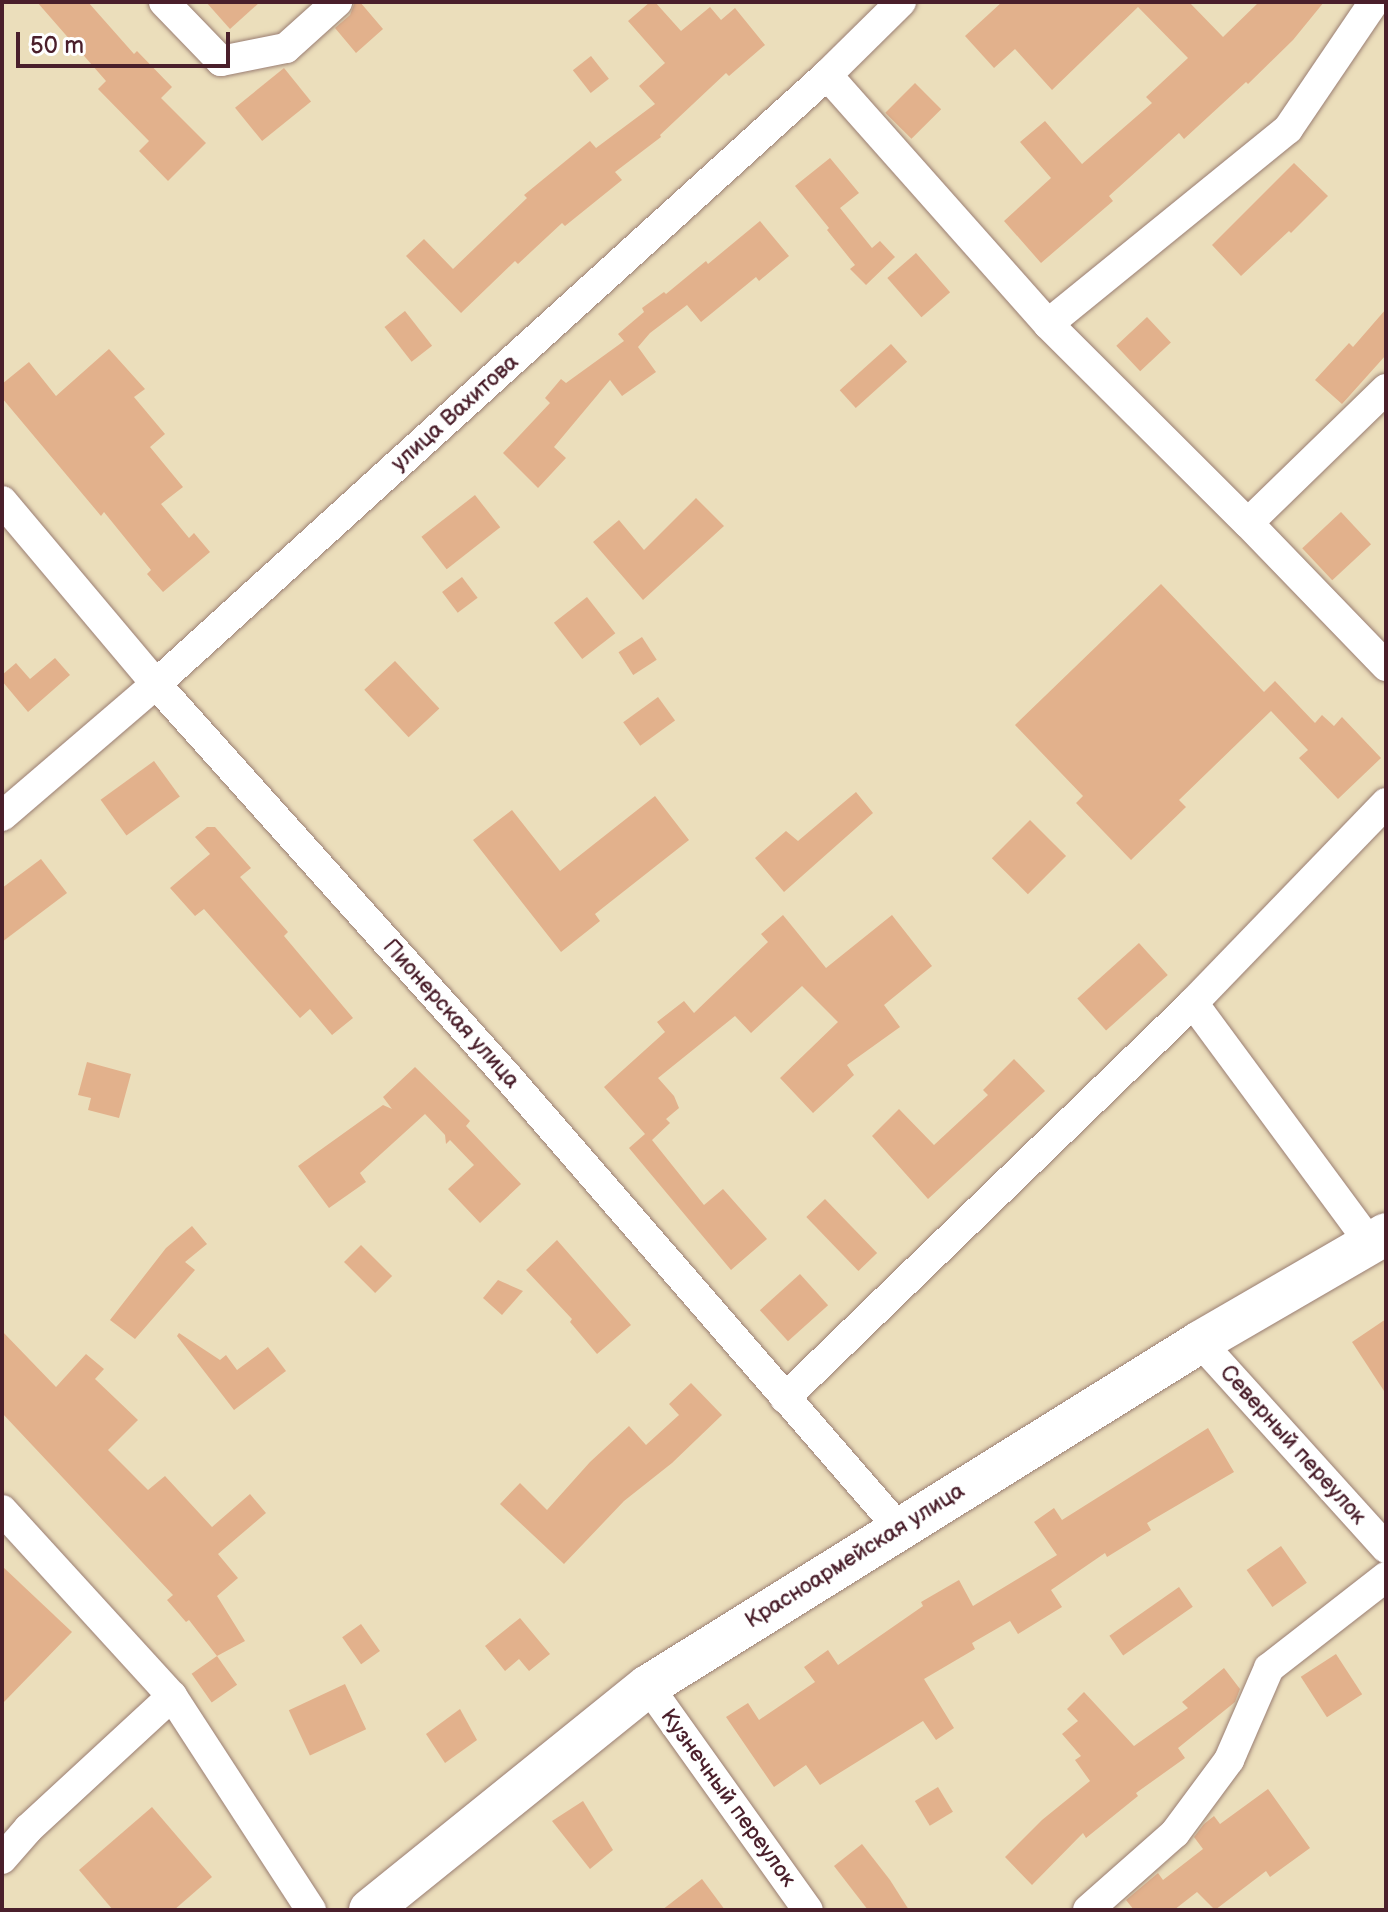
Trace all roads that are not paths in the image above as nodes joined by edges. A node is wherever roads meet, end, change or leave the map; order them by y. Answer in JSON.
{"nodes":[{"id":1,"x":164,"y":2,"type":"edge"},
{"id":2,"x":337,"y":2,"type":"edge"},
{"id":3,"x":901,"y":2,"type":"edge"},
{"id":4,"x":1374,"y":2,"type":"edge"},
{"id":5,"x":827,"y":75,"type":"junction"},
{"id":6,"x":1048,"y":324,"type":"junction"},
{"id":7,"x":1386,"y":389,"type":"edge"},
{"id":8,"x":2,"y":501,"type":"edge"},
{"id":9,"x":1248,"y":523,"type":"junction"},
{"id":10,"x":1386,"y":666,"type":"edge"},
{"id":11,"x":156,"y":684,"type":"junction"},
{"id":12,"x":1386,"y":803,"type":"edge"},
{"id":13,"x":2,"y":816,"type":"edge"},
{"id":14,"x":1193,"y":1003,"type":"junction"},
{"id":15,"x":1378,"y":1239,"type":"edge"},
{"id":16,"x":1200,"y":1342,"type":"junction"},
{"id":17,"x":785,"y":1398,"type":"junction"},
{"id":18,"x":2,"y":1510,"type":"edge"},
{"id":19,"x":899,"y":1528,"type":"junction"},
{"id":20,"x":1386,"y":1548,"type":"edge"},
{"id":21,"x":1386,"y":1577,"type":"edge"},
{"id":22,"x":648,"y":1686,"type":"junction"},
{"id":23,"x":172,"y":1696,"type":"junction"},
{"id":24,"x":2,"y":1859,"type":"edge"},
{"id":25,"x":311,"y":1910,"type":"edge"},
{"id":26,"x":370,"y":1910,"type":"edge"},
{"id":27,"x":808,"y":1910,"type":"edge"},
{"id":28,"x":1088,"y":1910,"type":"edge"}],
"edges":[{"from":1,"to":2,"type":"street"},
{"from":3,"to":5,"type":"street","name":"улица Вахитова"},
{"from":4,"to":6,"type":"street"},
{"from":5,"to":6,"type":"street"},
{"from":5,"to":11,"type":"street","name":"улица Вахитова"},
{"from":6,"to":9,"type":"street"},
{"from":7,"to":9,"type":"street"},
{"from":8,"to":11,"type":"street","name":"Пионерская улица"},
{"from":9,"to":10,"type":"street"},
{"from":11,"to":13,"type":"street","name":"улица Вахитова"},
{"from":11,"to":17,"type":"street","name":"Пионерская улица"},
{"from":12,"to":14,"type":"street"},
{"from":14,"to":15,"type":"street","name":"Красноармейская улица"},
{"from":14,"to":17,"type":"street"},
{"from":15,"to":16,"type":"main road","name":"Красноармейская улица"},
{"from":16,"to":19,"type":"main road","name":"Красноармейская улица"},
{"from":16,"to":20,"type":"street","name":"Северный переулок"},
{"from":17,"to":19,"type":"street","name":"Пионерская улица"},
{"from":18,"to":23,"type":"street"},
{"from":19,"to":22,"type":"main road","name":"Красноармейская улица"},
{"from":21,"to":28,"type":"street"},
{"from":22,"to":26,"type":"main road","name":"Красноармейская улица"},
{"from":22,"to":27,"type":"street","name":"Кузнечный переулок"},
{"from":23,"to":24,"type":"street"},
{"from":23,"to":25,"type":"street"}]}
